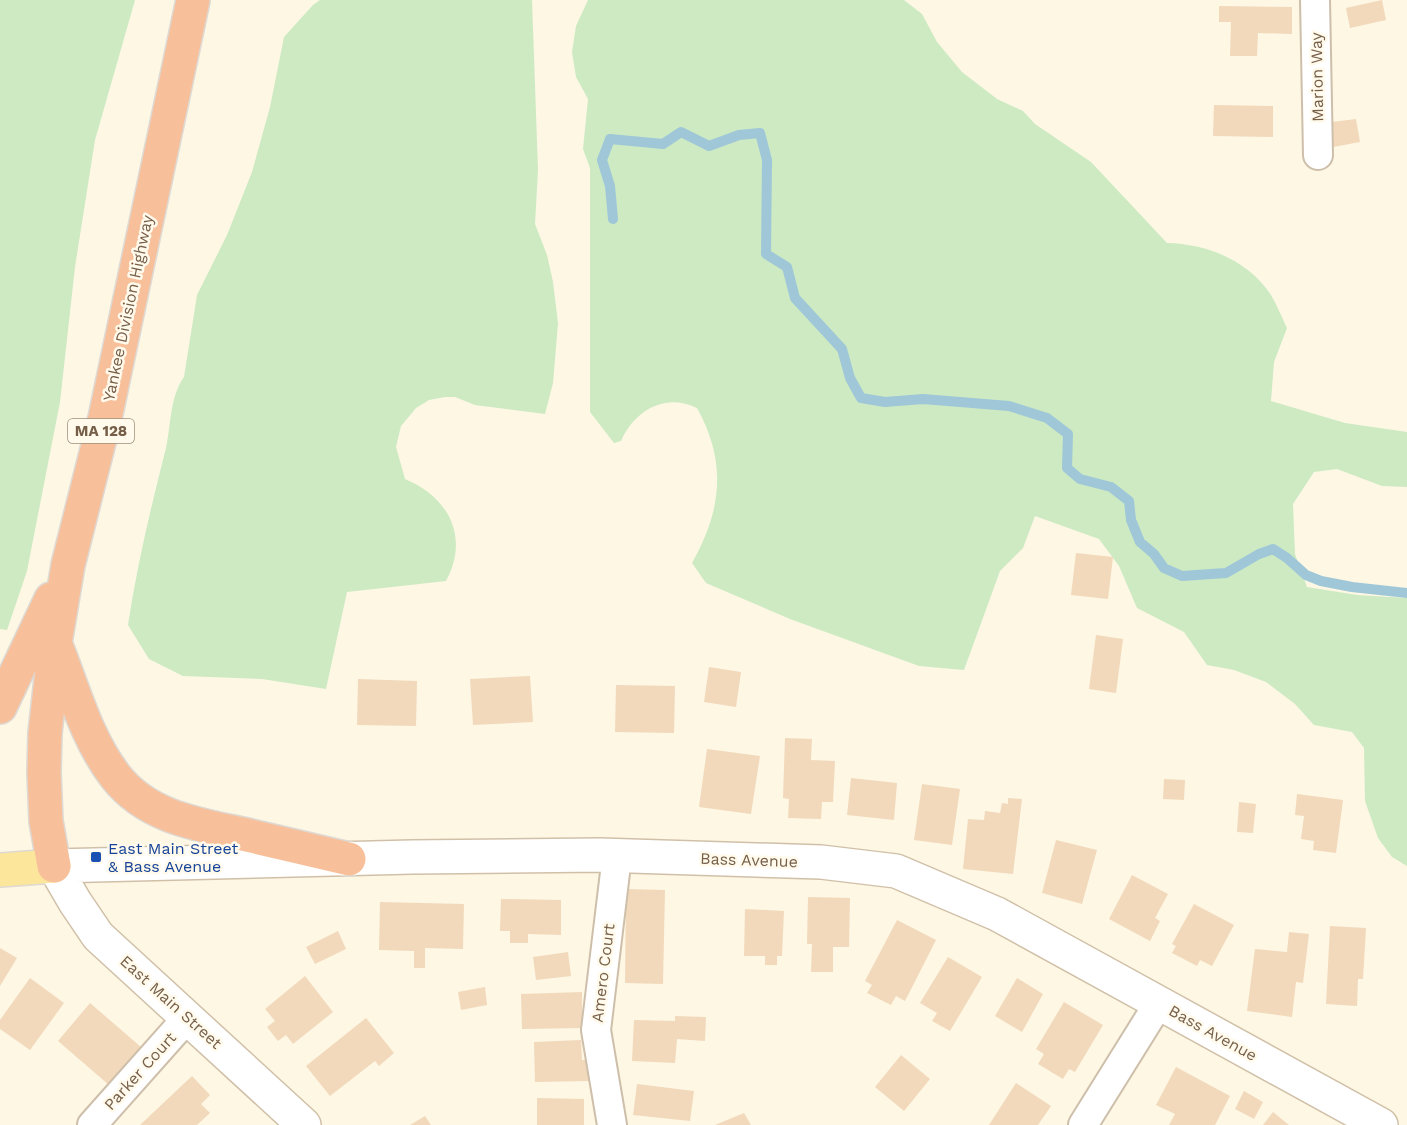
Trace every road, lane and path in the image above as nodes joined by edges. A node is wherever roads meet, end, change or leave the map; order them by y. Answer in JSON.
{"nodes":[{"id":1,"x":193,"y":0,"type":"edge"},
{"id":2,"x":1315,"y":0,"type":"edge"},
{"id":3,"x":1318,"y":155,"type":"dead end"},
{"id":4,"x":68,"y":565,"type":"junction"},
{"id":5,"x":55,"y":643,"type":"junction"},
{"id":6,"x":0,"y":707,"type":"edge"},
{"id":7,"x":617,"y":856,"type":"junction"},
{"id":8,"x":349,"y":859,"type":"junction"},
{"id":9,"x":54,"y":866,"type":"junction"},
{"id":10,"x":0,"y":870,"type":"edge"},
{"id":11,"x":1159,"y":1003,"type":"junction"},
{"id":12,"x":188,"y":1017,"type":"junction"},
{"id":13,"x":92,"y":1125,"type":"edge"},
{"id":14,"x":304,"y":1125,"type":"edge"},
{"id":15,"x":612,"y":1125,"type":"edge"},
{"id":16,"x":1083,"y":1125,"type":"edge"},
{"id":17,"x":1381,"y":1125,"type":"edge"}],
"edges":[{"from":1,"to":4,"type":"highway","name":"Yankee Division Highway","number":"MA 128"},
{"from":2,"to":3,"type":"street","name":"Marion Way"},
{"from":4,"to":5,"type":"highway","name":"Yankee Division Highway","number":"MA 128"},
{"from":4,"to":6,"type":"highway"},
{"from":5,"to":8,"type":"highway"},
{"from":5,"to":9,"type":"highway","name":"Yankee Division Highway","number":"MA 128"},
{"from":7,"to":8,"type":"main road","name":"Bass Avenue"},
{"from":7,"to":11,"type":"main road","name":"Bass Avenue"},
{"from":7,"to":15,"type":"street","name":"Amero Court"},
{"from":8,"to":9,"type":"main road","name":"Bass Avenue"},
{"from":9,"to":10,"type":"main road"},
{"from":9,"to":12,"type":"main road","name":"East Main Street"},
{"from":11,"to":16,"type":"street"},
{"from":11,"to":17,"type":"main road","name":"Bass Avenue"},
{"from":12,"to":13,"type":"street","name":"Parker Court"},
{"from":12,"to":14,"type":"main road","name":"East Main Street"}]}
